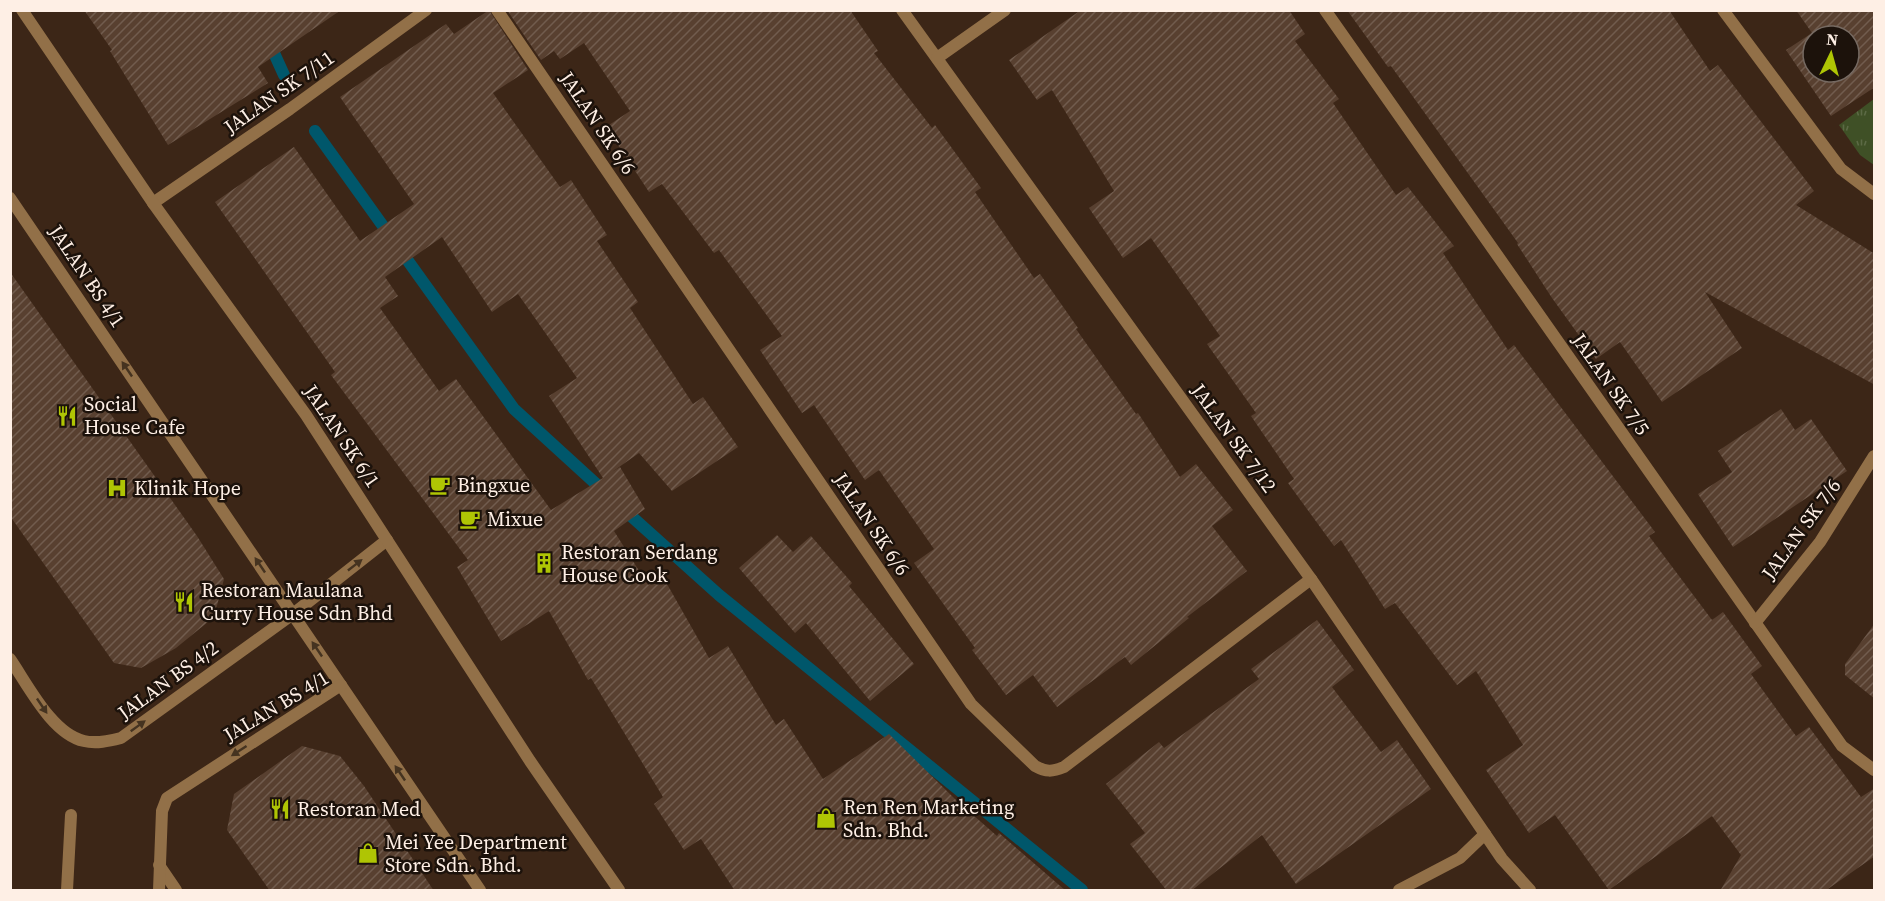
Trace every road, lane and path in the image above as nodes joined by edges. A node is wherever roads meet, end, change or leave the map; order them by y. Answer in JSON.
{"nodes":[{"id":1,"x":22,"y":10,"type":"edge"},
{"id":2,"x":426,"y":10,"type":"edge"},
{"id":3,"x":497,"y":10,"type":"edge"},
{"id":4,"x":902,"y":10,"type":"edge"},
{"id":5,"x":1005,"y":10,"type":"edge"},
{"id":6,"x":1325,"y":10,"type":"edge"},
{"id":7,"x":1723,"y":10,"type":"edge"},
{"id":8,"x":937,"y":58,"type":"junction"},
{"id":9,"x":1875,"y":194,"type":"edge"},
{"id":10,"x":10,"y":198,"type":"edge"},
{"id":11,"x":153,"y":203,"type":"junction"},
{"id":12,"x":1875,"y":456,"type":"edge"},
{"id":13,"x":387,"y":540,"type":"junction"},
{"id":14,"x":1311,"y":579,"type":"junction"},
{"id":15,"x":292,"y":614,"type":"junction"},
{"id":16,"x":1755,"y":623,"type":"junction"},
{"id":17,"x":10,"y":659,"type":"edge"},
{"id":18,"x":341,"y":685,"type":"junction"},
{"id":19,"x":1875,"y":770,"type":"edge"},
{"id":20,"x":71,"y":815,"type":"dead end"},
{"id":21,"x":1485,"y":834,"type":"junction"},
{"id":22,"x":159,"y":865,"type":"junction"},
{"id":23,"x":67,"y":891,"type":"edge"},
{"id":24,"x":159,"y":891,"type":"edge"},
{"id":25,"x":176,"y":891,"type":"edge"},
{"id":26,"x":480,"y":891,"type":"edge"},
{"id":27,"x":619,"y":891,"type":"edge"},
{"id":28,"x":1399,"y":891,"type":"edge"},
{"id":29,"x":1530,"y":891,"type":"edge"}],
"edges":[{"from":1,"to":11,"type":"street","name":"JALAN SK 6/1"},
{"from":2,"to":11,"type":"street","name":"JALAN SK 7/11"},
{"from":3,"to":14,"type":"street","name":"JALAN SK 6/6"},
{"from":4,"to":8,"type":"street","name":"JALAN SK 7/12"},
{"from":5,"to":8,"type":"street"},
{"from":6,"to":16,"type":"street","name":"JALAN SK 7/5"},
{"from":7,"to":9,"type":"street"},
{"from":8,"to":14,"type":"street","name":"JALAN SK 7/12"},
{"from":15,"to":10,"type":"street","name":"JALAN BS 4/1","one_way":true},
{"from":11,"to":13,"type":"street","name":"JALAN SK 6/1"},
{"from":12,"to":16,"type":"street","name":"JALAN SK 7/6"},
{"from":15,"to":13,"type":"street","name":"JALAN BS 4/2","one_way":true},
{"from":13,"to":27,"type":"street","name":"JALAN SK 6/1"},
{"from":14,"to":21,"type":"street","name":"JALAN SK 7/12"},
{"from":17,"to":15,"type":"street","name":"JALAN BS 4/2","one_way":true},
{"from":18,"to":15,"type":"street","name":"JALAN BS 4/1","one_way":true},
{"from":16,"to":19,"type":"street","name":"JALAN SK 7/5"},
{"from":18,"to":22,"type":"street","name":"JALAN BS 4/1","one_way":true},
{"from":26,"to":18,"type":"street","name":"JALAN BS 4/1","one_way":true},
{"from":20,"to":23,"type":"street"},
{"from":21,"to":28,"type":"street"},
{"from":21,"to":29,"type":"street","name":"JALAN SK 7/12"},
{"from":22,"to":24,"type":"street"},
{"from":22,"to":25,"type":"street"}]}
